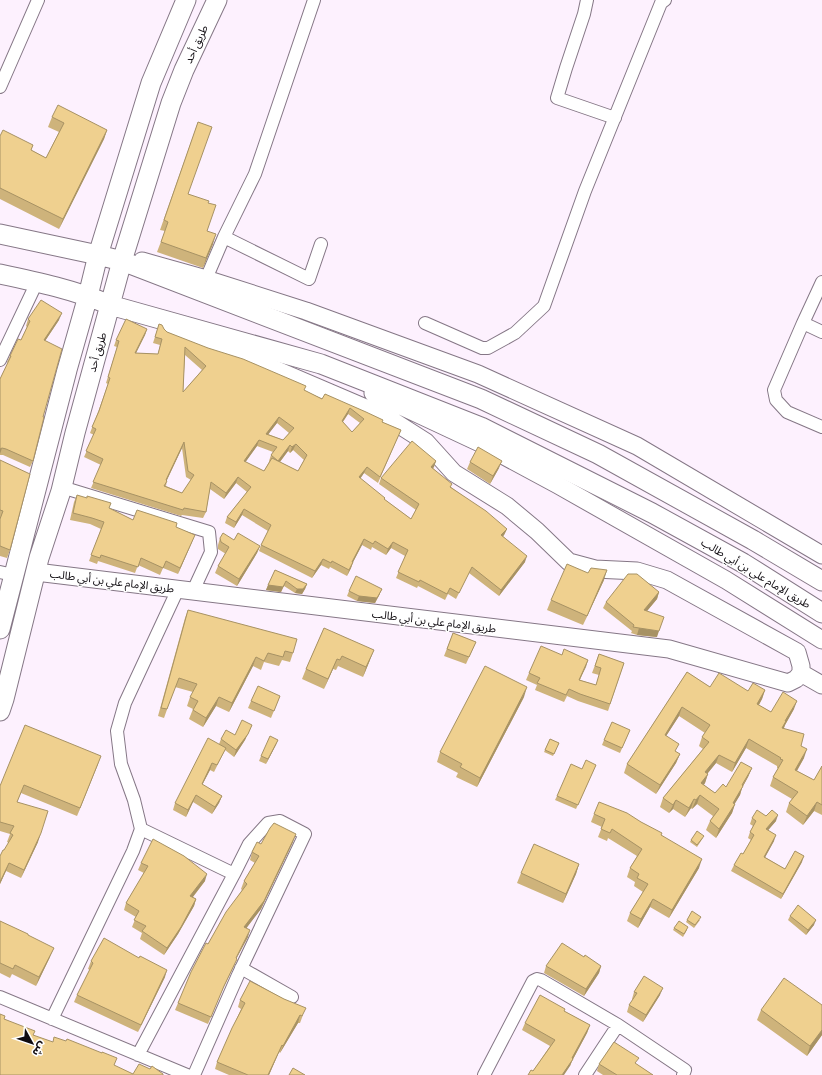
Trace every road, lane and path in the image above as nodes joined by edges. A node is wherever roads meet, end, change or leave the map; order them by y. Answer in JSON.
{"nodes":[{"id":1,"x":38,"y":0,"type":"edge"},
{"id":2,"x":186,"y":0,"type":"edge"},
{"id":3,"x":217,"y":0,"type":"edge"},
{"id":4,"x":314,"y":0,"type":"edge"},
{"id":5,"x":587,"y":0,"type":"edge"},
{"id":6,"x":665,"y":0,"type":"edge"},
{"id":7,"x":0,"y":87,"type":"edge"},
{"id":8,"x":615,"y":118,"type":"junction"},
{"id":9,"x":0,"y":234,"type":"edge"},
{"id":10,"x":224,"y":237,"type":"junction"},
{"id":11,"x":321,"y":244,"type":"dead end"},
{"id":12,"x":98,"y":255,"type":"junction"},
{"id":13,"x":122,"y":261,"type":"junction"},
{"id":14,"x":0,"y":274,"type":"edge"},
{"id":15,"x":206,"y":279,"type":"junction"},
{"id":16,"x":36,"y":282,"type":"junction"},
{"id":17,"x":822,"y":282,"type":"edge"},
{"id":18,"x":88,"y":296,"type":"junction"},
{"id":19,"x":110,"y":305,"type":"junction"},
{"id":20,"x":425,"y":323,"type":"dead end"},
{"id":21,"x":803,"y":323,"type":"junction"},
{"id":22,"x":822,"y":332,"type":"edge"},
{"id":23,"x":0,"y":360,"type":"edge"},
{"id":24,"x":320,"y":364,"type":"junction"},
{"id":25,"x":822,"y":427,"type":"edge"},
{"id":26,"x":61,"y":491,"type":"junction"},
{"id":27,"x":822,"y":555,"type":"edge"},
{"id":28,"x":36,"y":572,"type":"junction"},
{"id":29,"x":7,"y":574,"type":"edge"},
{"id":30,"x":822,"y":582,"type":"edge"},
{"id":31,"x":186,"y":590,"type":"junction"},
{"id":32,"x":822,"y":614,"type":"edge"},
{"id":33,"x":796,"y":623,"type":"junction"},
{"id":34,"x":0,"y":629,"type":"edge"},
{"id":35,"x":822,"y":640,"type":"edge"},
{"id":36,"x":797,"y":652,"type":"junction"},
{"id":37,"x":800,"y":673,"type":"junction"},
{"id":38,"x":822,"y":685,"type":"edge"},
{"id":39,"x":0,"y":711,"type":"edge"},
{"id":40,"x":141,"y":829,"type":"junction"},
{"id":41,"x":234,"y":874,"type":"junction"},
{"id":42,"x":241,"y":968,"type":"junction"},
{"id":43,"x":0,"y":997,"type":"edge"},
{"id":44,"x":292,"y":997,"type":"dead end"},
{"id":45,"x":52,"y":1019,"type":"junction"},
{"id":46,"x":618,"y":1026,"type":"junction"},
{"id":47,"x":138,"y":1055,"type":"junction"},
{"id":48,"x":187,"y":1075,"type":"edge"},
{"id":49,"x":194,"y":1075,"type":"edge"},
{"id":50,"x":484,"y":1075,"type":"edge"},
{"id":51,"x":585,"y":1075,"type":"edge"},
{"id":52,"x":683,"y":1075,"type":"edge"}],
"edges":[{"from":1,"to":7,"type":"street"},
{"from":2,"to":12,"type":"main road"},
{"from":3,"to":13,"type":"main road","name":"طريق أحد"},
{"from":4,"to":10,"type":"street"},
{"from":5,"to":8,"type":"street"},
{"from":6,"to":8,"type":"street"},
{"from":8,"to":20,"type":"street"},
{"from":9,"to":12,"type":"main road"},
{"from":10,"to":11,"type":"street"},
{"from":10,"to":15,"type":"street"},
{"from":12,"to":13,"type":"main road"},
{"from":12,"to":18,"type":"main road"},
{"from":13,"to":15,"type":"street"},
{"from":13,"to":19,"type":"main road","name":"طريق أحد"},
{"from":13,"to":30,"type":"main road"},
{"from":14,"to":16,"type":"main road","name":"طريق الإمام علي بن أبي طالب"},
{"from":15,"to":27,"type":"street"},
{"from":16,"to":18,"type":"main road","name":"طريق الإمام علي بن أبي طالب"},
{"from":16,"to":23,"type":"street"},
{"from":17,"to":21,"type":"street"},
{"from":18,"to":19,"type":"main road","name":"طريق الإمام علي بن أبي طالب"},
{"from":18,"to":29,"type":"main road"},
{"from":19,"to":24,"type":"main road","name":"طريق الإمام علي بن أبي طالب"},
{"from":19,"to":26,"type":"main road","name":"طريق أحد"},
{"from":19,"to":36,"type":"street"},
{"from":21,"to":22,"type":"street"},
{"from":21,"to":25,"type":"street"},
{"from":24,"to":32,"type":"main road","name":"طريق الإمام علي بن أبي طالب"},
{"from":24,"to":33,"type":"street"},
{"from":26,"to":28,"type":"main road","name":"طريق أحد"},
{"from":26,"to":31,"type":"street"},
{"from":28,"to":31,"type":"street","name":"طريق الإمام علي بن أبي طالب"},
{"from":28,"to":39,"type":"main road","name":"طريق أحد"},
{"from":29,"to":34,"type":"main road"},
{"from":31,"to":37,"type":"street","name":"طريق الإمام علي بن أبي طالب"},
{"from":31,"to":40,"type":"street"},
{"from":33,"to":35,"type":"street"},
{"from":33,"to":36,"type":"street"},
{"from":36,"to":37,"type":"street"},
{"from":37,"to":38,"type":"street"},
{"from":40,"to":41,"type":"street"},
{"from":40,"to":45,"type":"street"},
{"from":41,"to":42,"type":"street"},
{"from":41,"to":47,"type":"street"},
{"from":42,"to":44,"type":"street"},
{"from":42,"to":49,"type":"street"},
{"from":43,"to":45,"type":"street"},
{"from":45,"to":47,"type":"street"},
{"from":46,"to":50,"type":"street"},
{"from":46,"to":51,"type":"street"},
{"from":46,"to":52,"type":"street"},
{"from":47,"to":48,"type":"street"}]}
